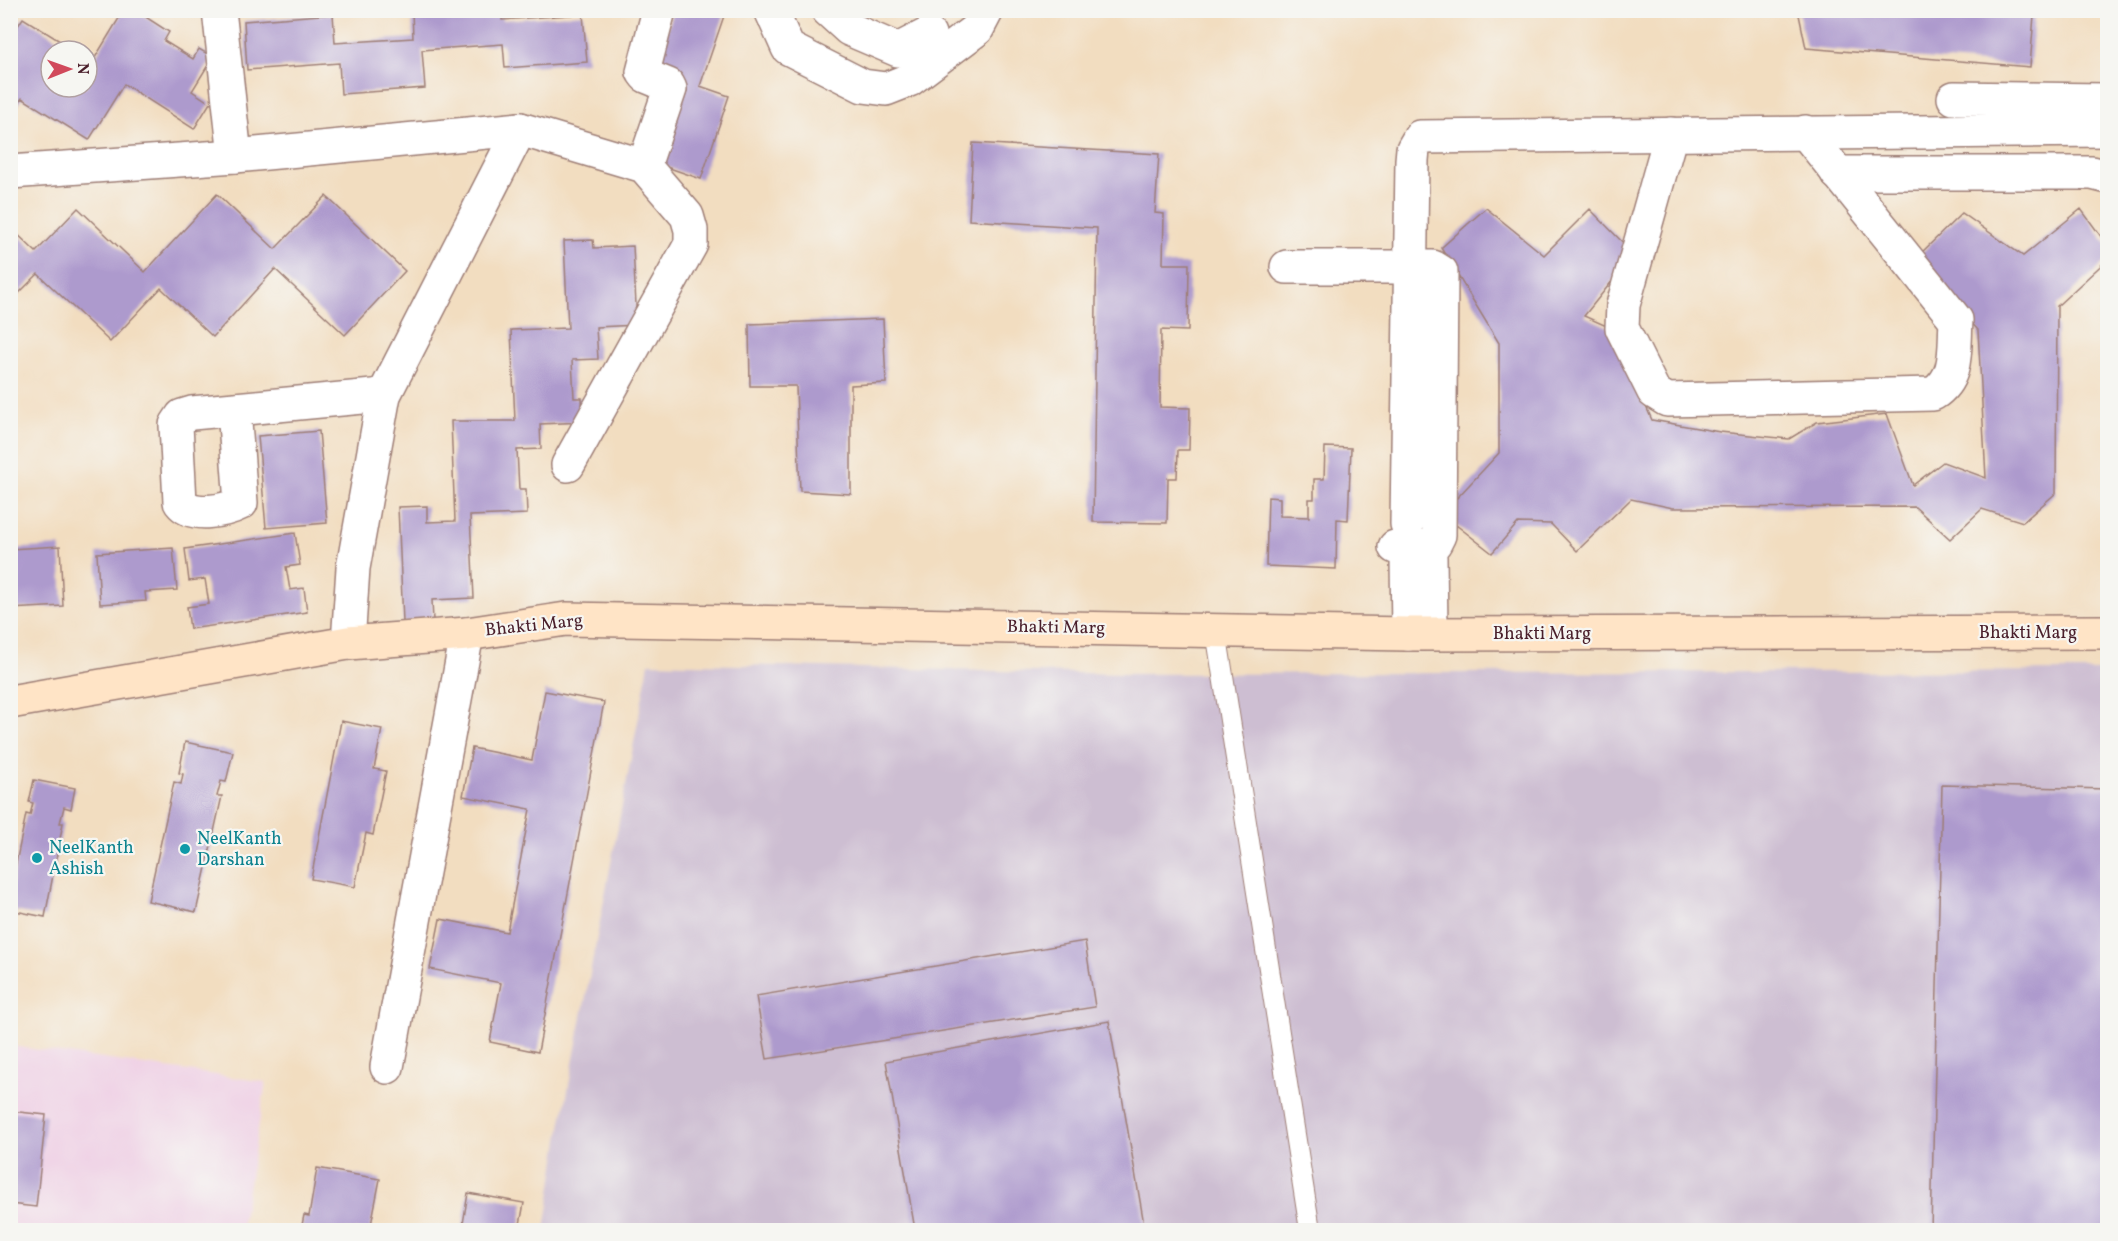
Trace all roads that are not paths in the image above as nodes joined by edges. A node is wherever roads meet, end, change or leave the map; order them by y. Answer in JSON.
{"nodes":[{"id":1,"x":219,"y":10,"type":"edge"},
{"id":2,"x":659,"y":10,"type":"edge"},
{"id":3,"x":771,"y":10,"type":"edge"},
{"id":4,"x":828,"y":10,"type":"edge"},
{"id":5,"x":987,"y":10,"type":"edge"},
{"id":6,"x":929,"y":34,"type":"dead end"},
{"id":7,"x":1954,"y":98,"type":"dead end"},
{"id":8,"x":2108,"y":100,"type":"edge"},
{"id":9,"x":519,"y":129,"type":"junction"},
{"id":10,"x":2108,"y":130,"type":"edge"},
{"id":11,"x":1805,"y":132,"type":"junction"},
{"id":12,"x":1671,"y":134,"type":"junction"},
{"id":13,"x":235,"y":156,"type":"junction"},
{"id":14,"x":644,"y":166,"type":"junction"},
{"id":15,"x":10,"y":172,"type":"edge"},
{"id":16,"x":1837,"y":173,"type":"junction"},
{"id":17,"x":2108,"y":177,"type":"edge"},
{"id":18,"x":1287,"y":267,"type":"dead end"},
{"id":19,"x":1411,"y":268,"type":"junction"},
{"id":20,"x":384,"y":395,"type":"junction"},
{"id":21,"x":234,"y":409,"type":"dead end"},
{"id":22,"x":568,"y":465,"type":"dead end"},
{"id":23,"x":1216,"y":631,"type":"junction"},
{"id":24,"x":2108,"y":632,"type":"edge"},
{"id":25,"x":467,"y":634,"type":"junction"},
{"id":26,"x":1420,"y":634,"type":"junction"},
{"id":27,"x":348,"y":643,"type":"junction"},
{"id":28,"x":10,"y":702,"type":"edge"},
{"id":29,"x":387,"y":1067,"type":"dead end"},
{"id":30,"x":1310,"y":1230,"type":"edge"}],
"edges":[{"from":1,"to":13,"type":"street"},
{"from":2,"to":14,"type":"street"},
{"from":3,"to":5,"type":"street"},
{"from":4,"to":6,"type":"street"},
{"from":7,"to":8,"type":"street"},
{"from":9,"to":13,"type":"street"},
{"from":9,"to":14,"type":"street"},
{"from":9,"to":20,"type":"street"},
{"from":10,"to":11,"type":"street"},
{"from":11,"to":12,"type":"street"},
{"from":11,"to":16,"type":"street"},
{"from":12,"to":16,"type":"street"},
{"from":12,"to":19,"type":"street"},
{"from":13,"to":15,"type":"street"},
{"from":14,"to":22,"type":"street"},
{"from":16,"to":17,"type":"street"},
{"from":18,"to":19,"type":"street"},
{"from":19,"to":26,"type":"street"},
{"from":20,"to":21,"type":"street"},
{"from":20,"to":27,"type":"street"},
{"from":23,"to":25,"type":"main road","name":"Bhakti Marg"},
{"from":23,"to":26,"type":"main road","name":"Bhakti Marg"},
{"from":23,"to":30,"type":"lane"},
{"from":24,"to":26,"type":"main road","name":"Bhakti Marg"},
{"from":25,"to":27,"type":"main road","name":"Bhakti Marg"},
{"from":25,"to":29,"type":"street"},
{"from":27,"to":28,"type":"main road","name":"Bhakti Marg"}]}
